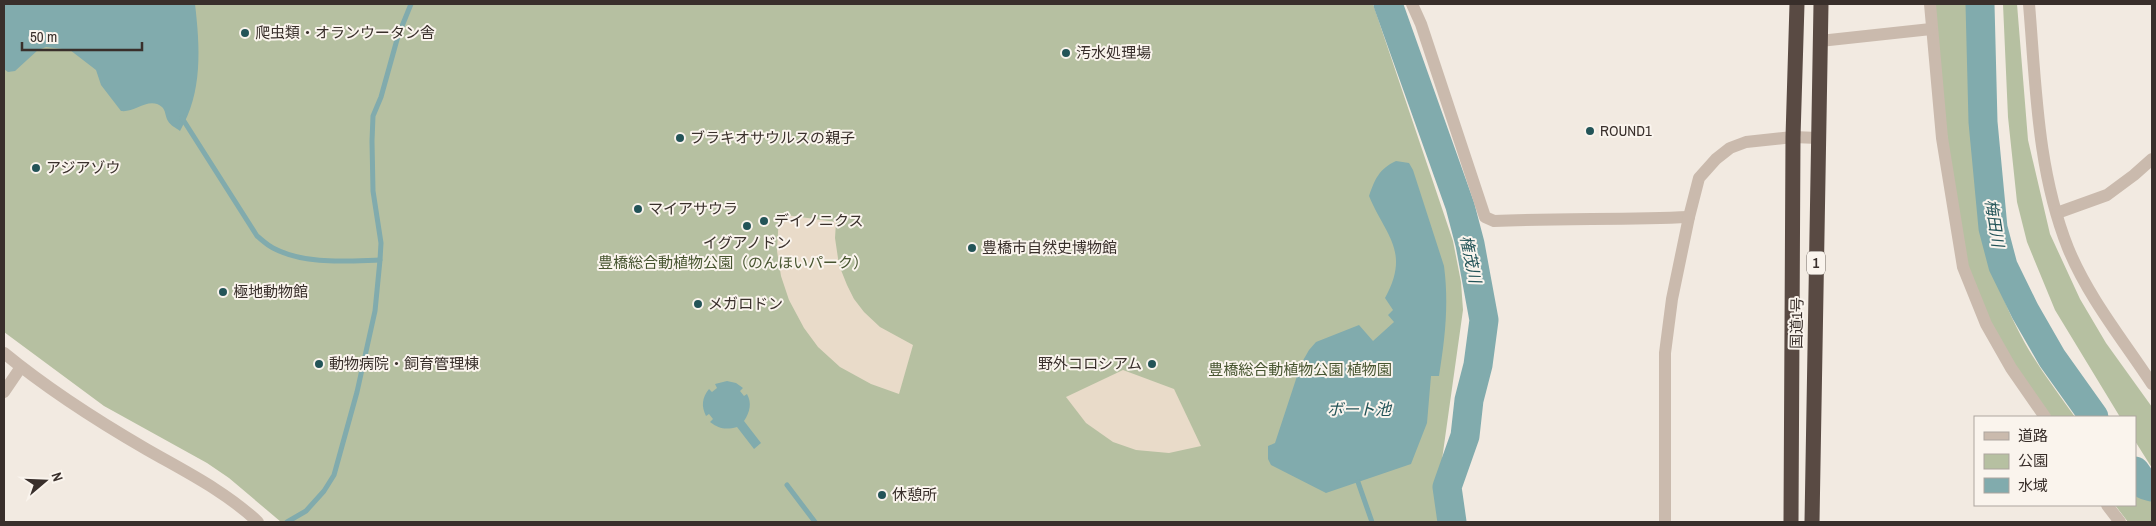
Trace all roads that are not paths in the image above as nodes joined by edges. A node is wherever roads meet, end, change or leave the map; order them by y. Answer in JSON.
{"nodes":[{"id":1,"x":1412,"y":4,"type":"edge"},
{"id":2,"x":1797,"y":4,"type":"edge"},
{"id":3,"x":1821,"y":4,"type":"edge"},
{"id":4,"x":1930,"y":4,"type":"edge"},
{"id":5,"x":2029,"y":4,"type":"edge"},
{"id":6,"x":1931,"y":29,"type":"junction"},
{"id":7,"x":1820,"y":41,"type":"junction"},
{"id":8,"x":1793,"y":137,"type":"junction"},
{"id":9,"x":1818,"y":138,"type":"junction"},
{"id":10,"x":2152,"y":159,"type":"edge"},
{"id":11,"x":2057,"y":214,"type":"junction"},
{"id":12,"x":1688,"y":217,"type":"junction"},
{"id":13,"x":4,"y":353,"type":"edge"},
{"id":14,"x":21,"y":367,"type":"junction"},
{"id":15,"x":2152,"y":384,"type":"edge"},
{"id":16,"x":4,"y":392,"type":"edge"},
{"id":17,"x":2044,"y":416,"type":"edge"},
{"id":18,"x":2108,"y":506,"type":"edge"},
{"id":19,"x":258,"y":522,"type":"edge"},
{"id":20,"x":1665,"y":522,"type":"edge"},
{"id":21,"x":1791,"y":522,"type":"edge"},
{"id":22,"x":1812,"y":522,"type":"edge"},
{"id":23,"x":2120,"y":522,"type":"edge"}],
"edges":[{"from":1,"to":12,"type":"street"},
{"from":2,"to":8,"type":"highway","name":"国道1号","number":"1"},
{"from":3,"to":7,"type":"highway","name":"国道1号","number":"1"},
{"from":4,"to":6,"type":"street"},
{"from":5,"to":11,"type":"street"},
{"from":6,"to":7,"type":"street"},
{"from":6,"to":17,"type":"street"},
{"from":7,"to":9,"type":"highway","name":"国道1号","number":"1"},
{"from":8,"to":9,"type":"street"},
{"from":8,"to":12,"type":"street"},
{"from":8,"to":21,"type":"highway","name":"国道1号","number":"1"},
{"from":9,"to":22,"type":"highway","name":"国道1号","number":"1"},
{"from":10,"to":11,"type":"street"},
{"from":11,"to":15,"type":"street"},
{"from":12,"to":20,"type":"street"},
{"from":13,"to":14,"type":"street"},
{"from":14,"to":16,"type":"street"},
{"from":14,"to":19,"type":"street"},
{"from":18,"to":23,"type":"street"}]}
